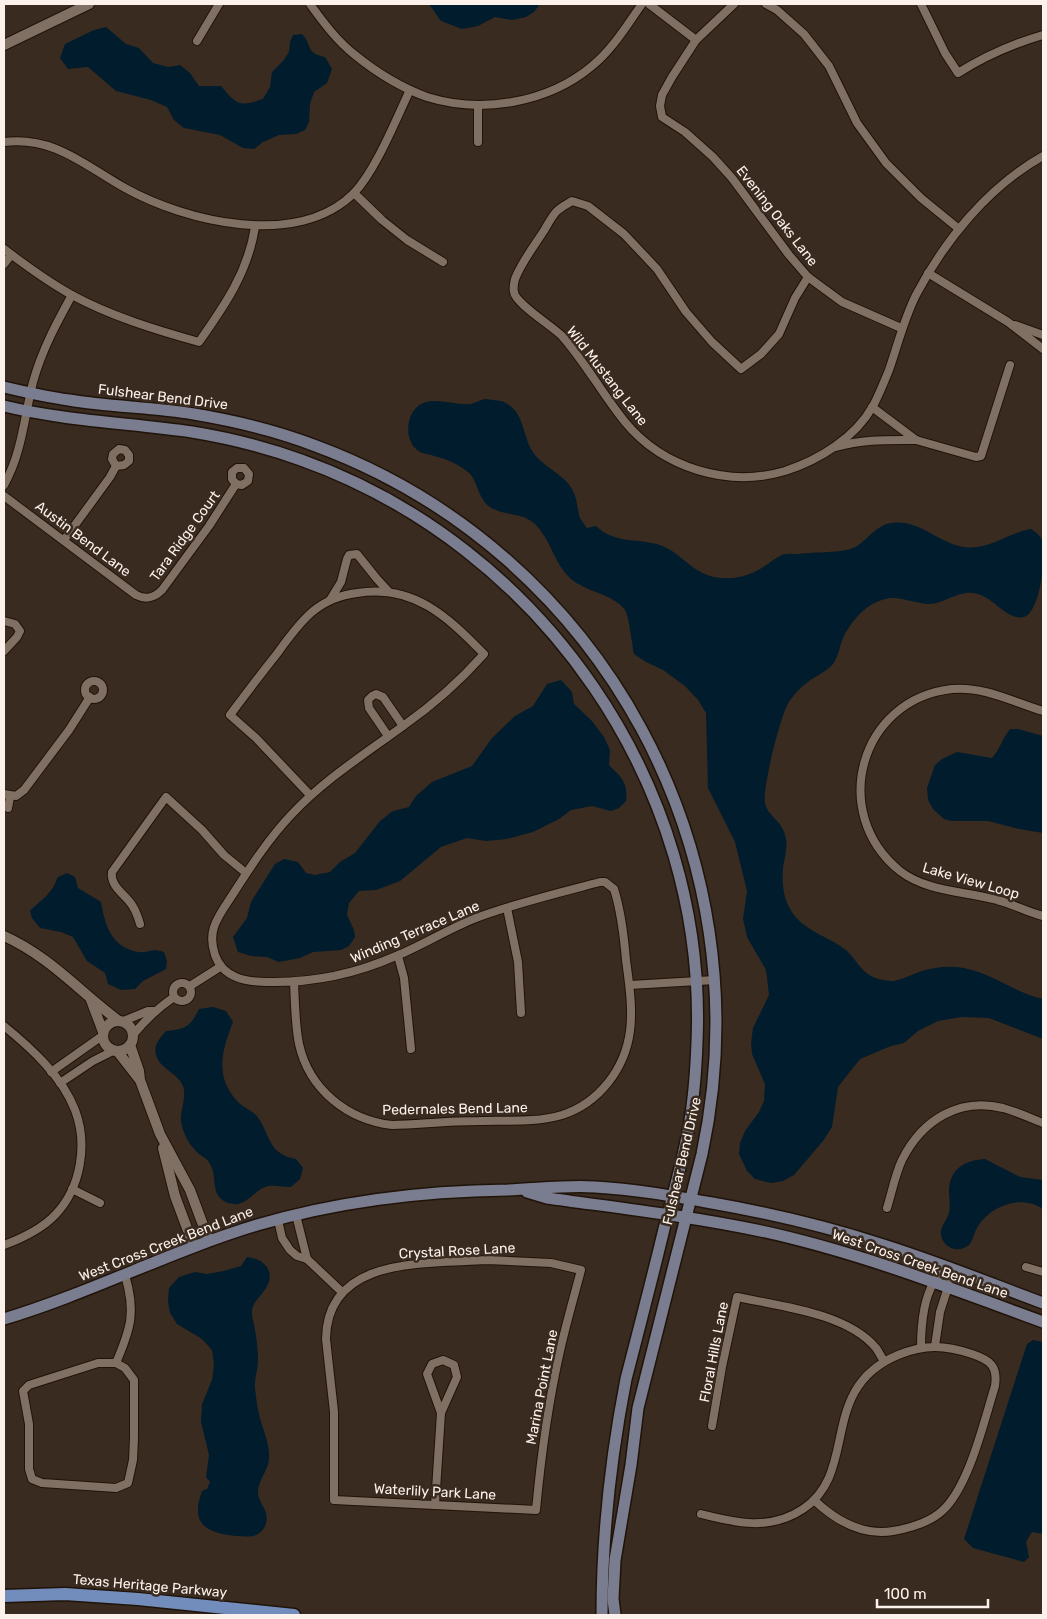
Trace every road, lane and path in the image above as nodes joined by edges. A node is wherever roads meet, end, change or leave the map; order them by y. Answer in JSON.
{"nodes":[{"id":1,"x":89,"y":4,"type":"edge"},
{"id":2,"x":219,"y":4,"type":"edge"},
{"id":3,"x":310,"y":4,"type":"edge"},
{"id":4,"x":642,"y":4,"type":"edge"},
{"id":5,"x":649,"y":4,"type":"edge"},
{"id":6,"x":734,"y":4,"type":"edge"},
{"id":7,"x":766,"y":4,"type":"edge"},
{"id":8,"x":921,"y":4,"type":"edge"},
{"id":9,"x":1043,"y":34,"type":"edge"},
{"id":10,"x":696,"y":40,"type":"junction"},
{"id":11,"x":197,"y":41,"type":"dead end"},
{"id":12,"x":4,"y":45,"type":"edge"},
{"id":13,"x":410,"y":90,"type":"junction"},
{"id":14,"x":478,"y":105,"type":"junction"},
{"id":15,"x":4,"y":142,"type":"edge"},
{"id":16,"x":478,"y":142,"type":"dead end"},
{"id":17,"x":1043,"y":156,"type":"edge"},
{"id":18,"x":354,"y":193,"type":"junction"},
{"id":19,"x":255,"y":226,"type":"junction"},
{"id":20,"x":960,"y":228,"type":"junction"},
{"id":21,"x":4,"y":249,"type":"edge"},
{"id":22,"x":11,"y":255,"type":"junction"},
{"id":23,"x":443,"y":262,"type":"dead end"},
{"id":24,"x":4,"y":264,"type":"edge"},
{"id":25,"x":928,"y":274,"type":"junction"},
{"id":26,"x":808,"y":277,"type":"junction"},
{"id":27,"x":72,"y":295,"type":"junction"},
{"id":28,"x":1008,"y":322,"type":"junction"},
{"id":29,"x":902,"y":328,"type":"junction"},
{"id":30,"x":1043,"y":335,"type":"edge"},
{"id":31,"x":1043,"y":349,"type":"edge"},
{"id":32,"x":1010,"y":365,"type":"dead end"},
{"id":33,"x":4,"y":387,"type":"edge"},
{"id":34,"x":30,"y":393,"type":"junction"},
{"id":35,"x":4,"y":406,"type":"edge"},
{"id":36,"x":872,"y":408,"type":"junction"},
{"id":37,"x":26,"y":412,"type":"junction"},
{"id":38,"x":250,"y":425,"type":"junction"},
{"id":39,"x":916,"y":440,"type":"junction"},
{"id":40,"x":245,"y":443,"type":"junction"},
{"id":41,"x":834,"y":448,"type":"junction"},
{"id":42,"x":116,"y":466,"type":"dead end"},
{"id":43,"x":236,"y":484,"type":"dead end"},
{"id":44,"x":4,"y":486,"type":"edge"},
{"id":45,"x":4,"y":496,"type":"edge"},
{"id":46,"x":64,"y":540,"type":"junction"},
{"id":47,"x":490,"y":547,"type":"junction"},
{"id":48,"x":479,"y":561,"type":"junction"},
{"id":49,"x":389,"y":592,"type":"junction"},
{"id":50,"x":149,"y":598,"type":"joint"},
{"id":51,"x":330,"y":600,"type":"junction"},
{"id":52,"x":4,"y":621,"type":"edge"},
{"id":53,"x":4,"y":651,"type":"edge"},
{"id":54,"x":90,"y":697,"type":"dead end"},
{"id":55,"x":1043,"y":711,"type":"edge"},
{"id":56,"x":639,"y":724,"type":"junction"},
{"id":57,"x":403,"y":726,"type":"junction"},
{"id":58,"x":622,"y":733,"type":"junction"},
{"id":59,"x":388,"y":736,"type":"junction"},
{"id":60,"x":310,"y":795,"type":"junction"},
{"id":61,"x":7,"y":796,"type":"edge"},
{"id":62,"x":8,"y":808,"type":"dead end"},
{"id":63,"x":246,"y":873,"type":"junction"},
{"id":64,"x":600,"y":882,"type":"joint"},
{"id":65,"x":507,"y":908,"type":"junction"},
{"id":66,"x":1043,"y":916,"type":"edge"},
{"id":67,"x":140,"y":924,"type":"dead end"},
{"id":68,"x":4,"y":936,"type":"edge"},
{"id":69,"x":398,"y":956,"type":"junction"},
{"id":70,"x":220,"y":967,"type":"junction"},
{"id":71,"x":715,"y":980,"type":"junction"},
{"id":72,"x":697,"y":981,"type":"junction"},
{"id":73,"x":294,"y":982,"type":"junction"},
{"id":74,"x":630,"y":985,"type":"junction"},
{"id":75,"x":190,"y":986,"type":"junction"},
{"id":76,"x":89,"y":997,"type":"junction"},
{"id":77,"x":174,"y":997,"type":"junction"},
{"id":78,"x":154,"y":1011,"type":"junction"},
{"id":79,"x":521,"y":1012,"type":"dead end"},
{"id":80,"x":120,"y":1021,"type":"junction"},
{"id":81,"x":4,"y":1026,"type":"edge"},
{"id":82,"x":103,"y":1034,"type":"junction"},
{"id":83,"x":132,"y":1040,"type":"junction"},
{"id":84,"x":411,"y":1049,"type":"dead end"},
{"id":85,"x":116,"y":1051,"type":"junction"},
{"id":86,"x":51,"y":1072,"type":"junction"},
{"id":87,"x":140,"y":1080,"type":"junction"},
{"id":88,"x":60,"y":1083,"type":"junction"},
{"id":89,"x":1043,"y":1123,"type":"edge"},
{"id":90,"x":160,"y":1134,"type":"junction"},
{"id":91,"x":72,"y":1189,"type":"junction"},
{"id":92,"x":521,"y":1190,"type":"junction"},
{"id":93,"x":672,"y":1196,"type":"junction"},
{"id":94,"x":690,"y":1199,"type":"junction"},
{"id":95,"x":100,"y":1203,"type":"dead end"},
{"id":96,"x":888,"y":1208,"type":"dead end"},
{"id":97,"x":668,"y":1214,"type":"junction"},
{"id":98,"x":296,"y":1215,"type":"junction"},
{"id":99,"x":685,"y":1217,"type":"junction"},
{"id":100,"x":278,"y":1220,"type":"junction"},
{"id":101,"x":209,"y":1241,"type":"junction"},
{"id":102,"x":4,"y":1245,"type":"edge"},
{"id":103,"x":194,"y":1247,"type":"junction"},
{"id":104,"x":307,"y":1259,"type":"junction"},
{"id":105,"x":947,"y":1267,"type":"junction"},
{"id":106,"x":1026,"y":1267,"type":"dead end"},
{"id":107,"x":581,"y":1270,"type":"joint"},
{"id":108,"x":1043,"y":1272,"type":"edge"},
{"id":109,"x":124,"y":1275,"type":"junction"},
{"id":110,"x":934,"y":1282,"type":"junction"},
{"id":111,"x":948,"y":1287,"type":"junction"},
{"id":112,"x":342,"y":1292,"type":"junction"},
{"id":113,"x":1043,"y":1303,"type":"edge"},
{"id":114,"x":4,"y":1319,"type":"edge"},
{"id":115,"x":1043,"y":1322,"type":"edge"},
{"id":116,"x":935,"y":1346,"type":"junction"},
{"id":117,"x":921,"y":1348,"type":"junction"},
{"id":118,"x":116,"y":1362,"type":"junction"},
{"id":119,"x":884,"y":1362,"type":"junction"},
{"id":120,"x":621,"y":1406,"type":"junction"},
{"id":121,"x":638,"y":1408,"type":"junction"},
{"id":122,"x":441,"y":1413,"type":"junction"},
{"id":123,"x":712,"y":1426,"type":"dead end"},
{"id":124,"x":334,"y":1500,"type":"joint"},
{"id":125,"x":814,"y":1500,"type":"junction"},
{"id":126,"x":435,"y":1505,"type":"junction"},
{"id":127,"x":536,"y":1510,"type":"joint"},
{"id":128,"x":701,"y":1514,"type":"dead end"},
{"id":129,"x":4,"y":1596,"type":"edge"},
{"id":130,"x":294,"y":1615,"type":"edge"},
{"id":131,"x":602,"y":1615,"type":"edge"},
{"id":132,"x":614,"y":1615,"type":"edge"}],
"edges":[{"from":1,"to":12,"type":"street"},
{"from":2,"to":11,"type":"street"},
{"from":3,"to":13,"type":"street"},
{"from":4,"to":14,"type":"street"},
{"from":5,"to":10,"type":"street"},
{"from":6,"to":10,"type":"street"},
{"from":7,"to":20,"type":"street"},
{"from":8,"to":9,"type":"street"},
{"from":10,"to":26,"type":"street","name":"Evening Oaks Lane"},
{"from":13,"to":14,"type":"street"},
{"from":13,"to":18,"type":"street"},
{"from":14,"to":16,"type":"street"},
{"from":15,"to":19,"type":"street"},
{"from":17,"to":20,"type":"street","name":"Wild Mustang Lane"},
{"from":18,"to":19,"type":"street"},
{"from":18,"to":23,"type":"street"},
{"from":19,"to":27,"type":"street"},
{"from":20,"to":25,"type":"street","name":"Wild Mustang Lane"},
{"from":21,"to":22,"type":"street"},
{"from":22,"to":24,"type":"street"},
{"from":22,"to":27,"type":"street"},
{"from":25,"to":28,"type":"street"},
{"from":25,"to":29,"type":"street","name":"Wild Mustang Lane"},
{"from":26,"to":29,"type":"street","name":"Evening Oaks Lane"},
{"from":26,"to":41,"type":"street","name":"Wild Mustang Lane"},
{"from":27,"to":34,"type":"street"},
{"from":28,"to":30,"type":"street"},
{"from":28,"to":31,"type":"street"},
{"from":29,"to":36,"type":"street","name":"Wild Mustang Lane"},
{"from":32,"to":39,"type":"street"},
{"from":33,"to":34,"type":"main road","name":"Fulshear Bend Drive"},
{"from":34,"to":37,"type":"street"},
{"from":34,"to":38,"type":"main road","name":"Fulshear Bend Drive"},
{"from":35,"to":37,"type":"main road","name":"Fulshear Bend Drive"},
{"from":36,"to":39,"type":"street"},
{"from":36,"to":41,"type":"street","name":"Wild Mustang Lane"},
{"from":37,"to":40,"type":"main road","name":"Fulshear Bend Drive"},
{"from":37,"to":44,"type":"street"},
{"from":38,"to":40,"type":"main road"},
{"from":38,"to":47,"type":"main road","name":"Fulshear Bend Drive"},
{"from":39,"to":41,"type":"street","name":"Wild Mustang Lane"},
{"from":40,"to":48,"type":"main road","name":"Fulshear Bend Drive"},
{"from":42,"to":46,"type":"street"},
{"from":43,"to":50,"type":"street","name":"Tara Ridge Court"},
{"from":45,"to":46,"type":"street","name":"Austin Bend Lane"},
{"from":46,"to":50,"type":"street","name":"Austin Bend Lane"},
{"from":47,"to":48,"type":"main road"},
{"from":47,"to":56,"type":"main road","name":"Fulshear Bend Drive"},
{"from":48,"to":58,"type":"main road","name":"Fulshear Bend Drive"},
{"from":49,"to":51,"type":"street"},
{"from":49,"to":51,"type":"street"},
{"from":49,"to":57,"type":"street"},
{"from":51,"to":60,"type":"street"},
{"from":52,"to":53,"type":"street"},
{"from":54,"to":61,"type":"street"},
{"from":55,"to":66,"type":"street","name":"Lake View Loop"},
{"from":56,"to":58,"type":"main road"},
{"from":56,"to":71,"type":"main road","name":"Fulshear Bend Drive"},
{"from":57,"to":59,"type":"street"},
{"from":57,"to":59,"type":"street"},
{"from":58,"to":72,"type":"main road","name":"Fulshear Bend Drive"},
{"from":59,"to":60,"type":"street"},
{"from":60,"to":63,"type":"street"},
{"from":61,"to":62,"type":"street"},
{"from":63,"to":67,"type":"street"},
{"from":63,"to":70,"type":"street"},
{"from":64,"to":65,"type":"street","name":"Winding Terrace Lane"},
{"from":64,"to":74,"type":"street","name":"Pedernales Bend Lane"},
{"from":65,"to":69,"type":"street","name":"Winding Terrace Lane"},
{"from":65,"to":79,"type":"street"},
{"from":68,"to":76,"type":"street"},
{"from":69,"to":73,"type":"street","name":"Winding Terrace Lane"},
{"from":69,"to":84,"type":"street"},
{"from":70,"to":73,"type":"street","name":"Winding Terrace Lane"},
{"from":70,"to":75,"type":"street"},
{"from":71,"to":72,"type":"street"},
{"from":71,"to":94,"type":"main road","name":"Fulshear Bend Drive"},
{"from":72,"to":74,"type":"street"},
{"from":72,"to":93,"type":"main road","name":"Fulshear Bend Drive"},
{"from":73,"to":74,"type":"street","name":"Pedernales Bend Lane"},
{"from":75,"to":77,"type":"street"},
{"from":75,"to":77,"type":"street"},
{"from":76,"to":80,"type":"street"},
{"from":76,"to":82,"type":"street"},
{"from":77,"to":78,"type":"street"},
{"from":78,"to":80,"type":"street"},
{"from":78,"to":83,"type":"street"},
{"from":80,"to":82,"type":"street"},
{"from":80,"to":83,"type":"street"},
{"from":81,"to":86,"type":"street"},
{"from":82,"to":85,"type":"street"},
{"from":82,"to":86,"type":"street"},
{"from":83,"to":85,"type":"street"},
{"from":83,"to":87,"type":"street"},
{"from":85,"to":87,"type":"street"},
{"from":85,"to":88,"type":"street"},
{"from":86,"to":88,"type":"street"},
{"from":87,"to":90,"type":"street"},
{"from":88,"to":91,"type":"street"},
{"from":89,"to":96,"type":"street"},
{"from":90,"to":101,"type":"street"},
{"from":90,"to":103,"type":"street"},
{"from":91,"to":95,"type":"street"},
{"from":91,"to":102,"type":"street"},
{"from":92,"to":93,"type":"main road","name":"West Cross Creek Bend Lane"},
{"from":92,"to":97,"type":"main road","name":"West Cross Creek Bend Lane"},
{"from":92,"to":98,"type":"main road","name":"West Cross Creek Bend Lane"},
{"from":93,"to":94,"type":"main road","name":"West Cross Creek Bend Lane"},
{"from":93,"to":97,"type":"main road","name":"Fulshear Bend Drive"},
{"from":94,"to":99,"type":"main road","name":"Fulshear Bend Drive"},
{"from":94,"to":105,"type":"main road","name":"West Cross Creek Bend Lane"},
{"from":97,"to":99,"type":"main road","name":"West Cross Creek Bend Lane"},
{"from":97,"to":120,"type":"main road","name":"Fulshear Bend Drive"},
{"from":98,"to":100,"type":"main road","name":"West Cross Creek Bend Lane"},
{"from":98,"to":104,"type":"street"},
{"from":99,"to":110,"type":"main road","name":"West Cross Creek Bend Lane"},
{"from":99,"to":121,"type":"main road","name":"Fulshear Bend Drive"},
{"from":100,"to":101,"type":"main road","name":"West Cross Creek Bend Lane"},
{"from":100,"to":104,"type":"street"},
{"from":101,"to":103,"type":"main road","name":"West Cross Creek Bend Lane"},
{"from":103,"to":109,"type":"main road","name":"West Cross Creek Bend Lane"},
{"from":104,"to":112,"type":"street"},
{"from":105,"to":110,"type":"street"},
{"from":105,"to":111,"type":"street"},
{"from":105,"to":113,"type":"main road","name":"West Cross Creek Bend Lane"},
{"from":106,"to":108,"type":"street"},
{"from":107,"to":112,"type":"street","name":"Crystal Rose Lane"},
{"from":107,"to":127,"type":"street","name":"Marina Point Lane"},
{"from":109,"to":114,"type":"main road","name":"West Cross Creek Bend Lane"},
{"from":109,"to":118,"type":"street"},
{"from":110,"to":111,"type":"main road","name":"West Cross Creek Bend Lane"},
{"from":110,"to":117,"type":"street"},
{"from":111,"to":115,"type":"main road","name":"West Cross Creek Bend Lane"},
{"from":111,"to":116,"type":"street"},
{"from":112,"to":124,"type":"street","name":"Crystal Rose Lane"},
{"from":116,"to":117,"type":"street"},
{"from":116,"to":125,"type":"street"},
{"from":117,"to":119,"type":"street"},
{"from":118,"to":118,"type":"street"},
{"from":119,"to":123,"type":"street","name":"Floral Hills Lane"},
{"from":119,"to":125,"type":"street"},
{"from":120,"to":121,"type":"main road"},
{"from":120,"to":131,"type":"main road","name":"Fulshear Bend Drive"},
{"from":121,"to":132,"type":"main road","name":"Fulshear Bend Drive"},
{"from":122,"to":122,"type":"street"},
{"from":122,"to":126,"type":"street"},
{"from":124,"to":126,"type":"street","name":"Waterlily Park Lane"},
{"from":125,"to":128,"type":"street"},
{"from":126,"to":127,"type":"street","name":"Waterlily Park Lane"},
{"from":129,"to":130,"type":"main road","name":"Texas Heritage Parkway"}]}
